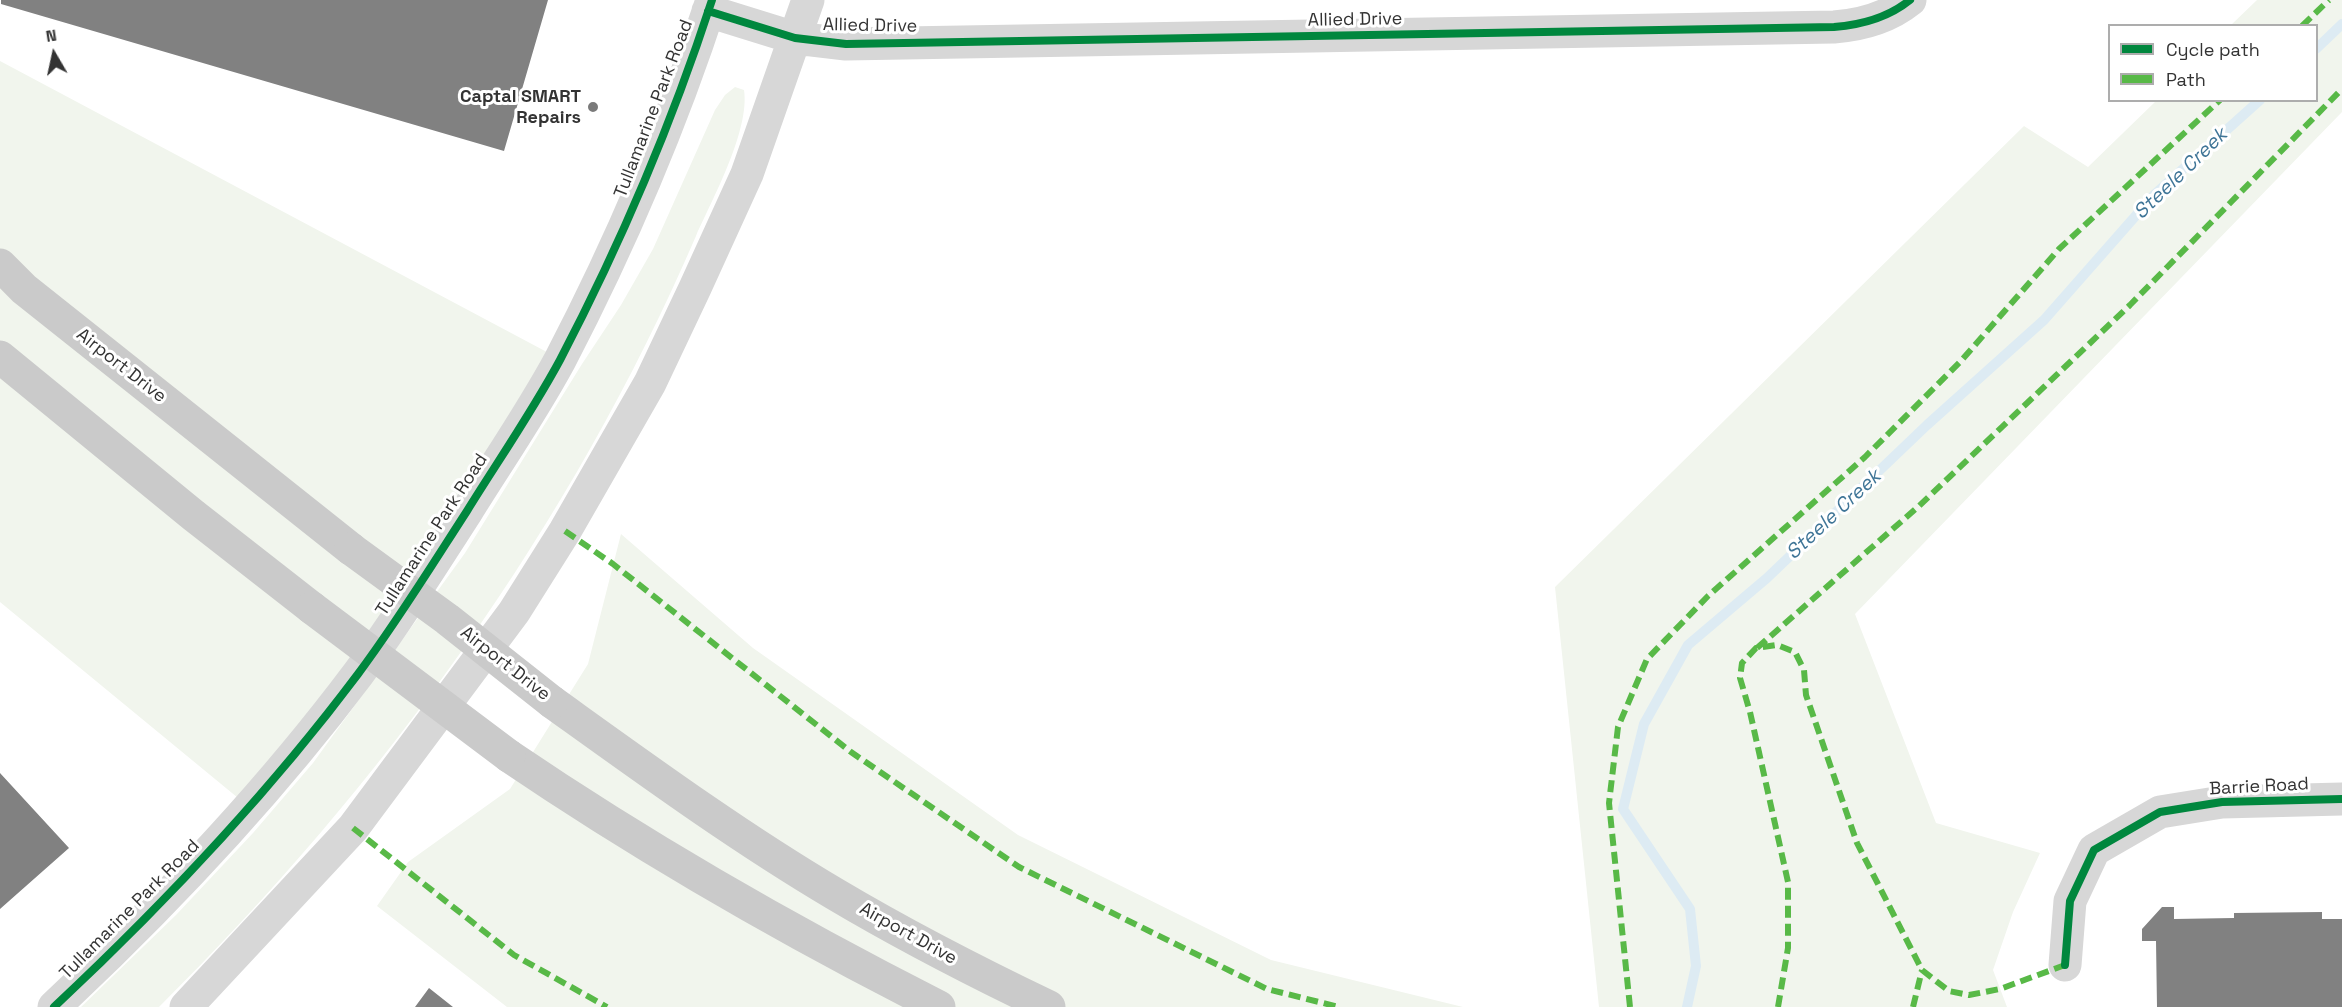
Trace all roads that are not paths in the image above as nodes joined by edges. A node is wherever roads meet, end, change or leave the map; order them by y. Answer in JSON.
{"nodes":[{"id":1,"x":808,"y":0,"type":"edge"},
{"id":2,"x":1910,"y":0,"type":"edge"},
{"id":3,"x":710,"y":5,"type":"edge"},
{"id":4,"x":795,"y":38,"type":"junction"},
{"id":5,"x":0,"y":265,"type":"edge"},
{"id":6,"x":0,"y":357,"type":"edge"},
{"id":7,"x":2342,"y":799,"type":"edge"},
{"id":8,"x":2065,"y":965,"type":"dead end"},
{"id":9,"x":54,"y":1007,"type":"edge"},
{"id":10,"x":186,"y":1007,"type":"edge"},
{"id":11,"x":939,"y":1007,"type":"edge"},
{"id":12,"x":1049,"y":1007,"type":"edge"}],
"edges":[{"from":1,"to":4,"type":"street"},
{"from":2,"to":4,"type":"street","name":"Allied Drive"},
{"from":3,"to":4,"type":"street","name":"Allied Drive"},
{"from":3,"to":9,"type":"street","name":"Tullamarine Park Road"},
{"from":4,"to":10,"type":"street"},
{"from":5,"to":12,"type":"main road","name":"Airport Drive","bridge":true},
{"from":6,"to":11,"type":"main road","bridge":true},
{"from":7,"to":8,"type":"street","name":"Barrie Road"}]}
